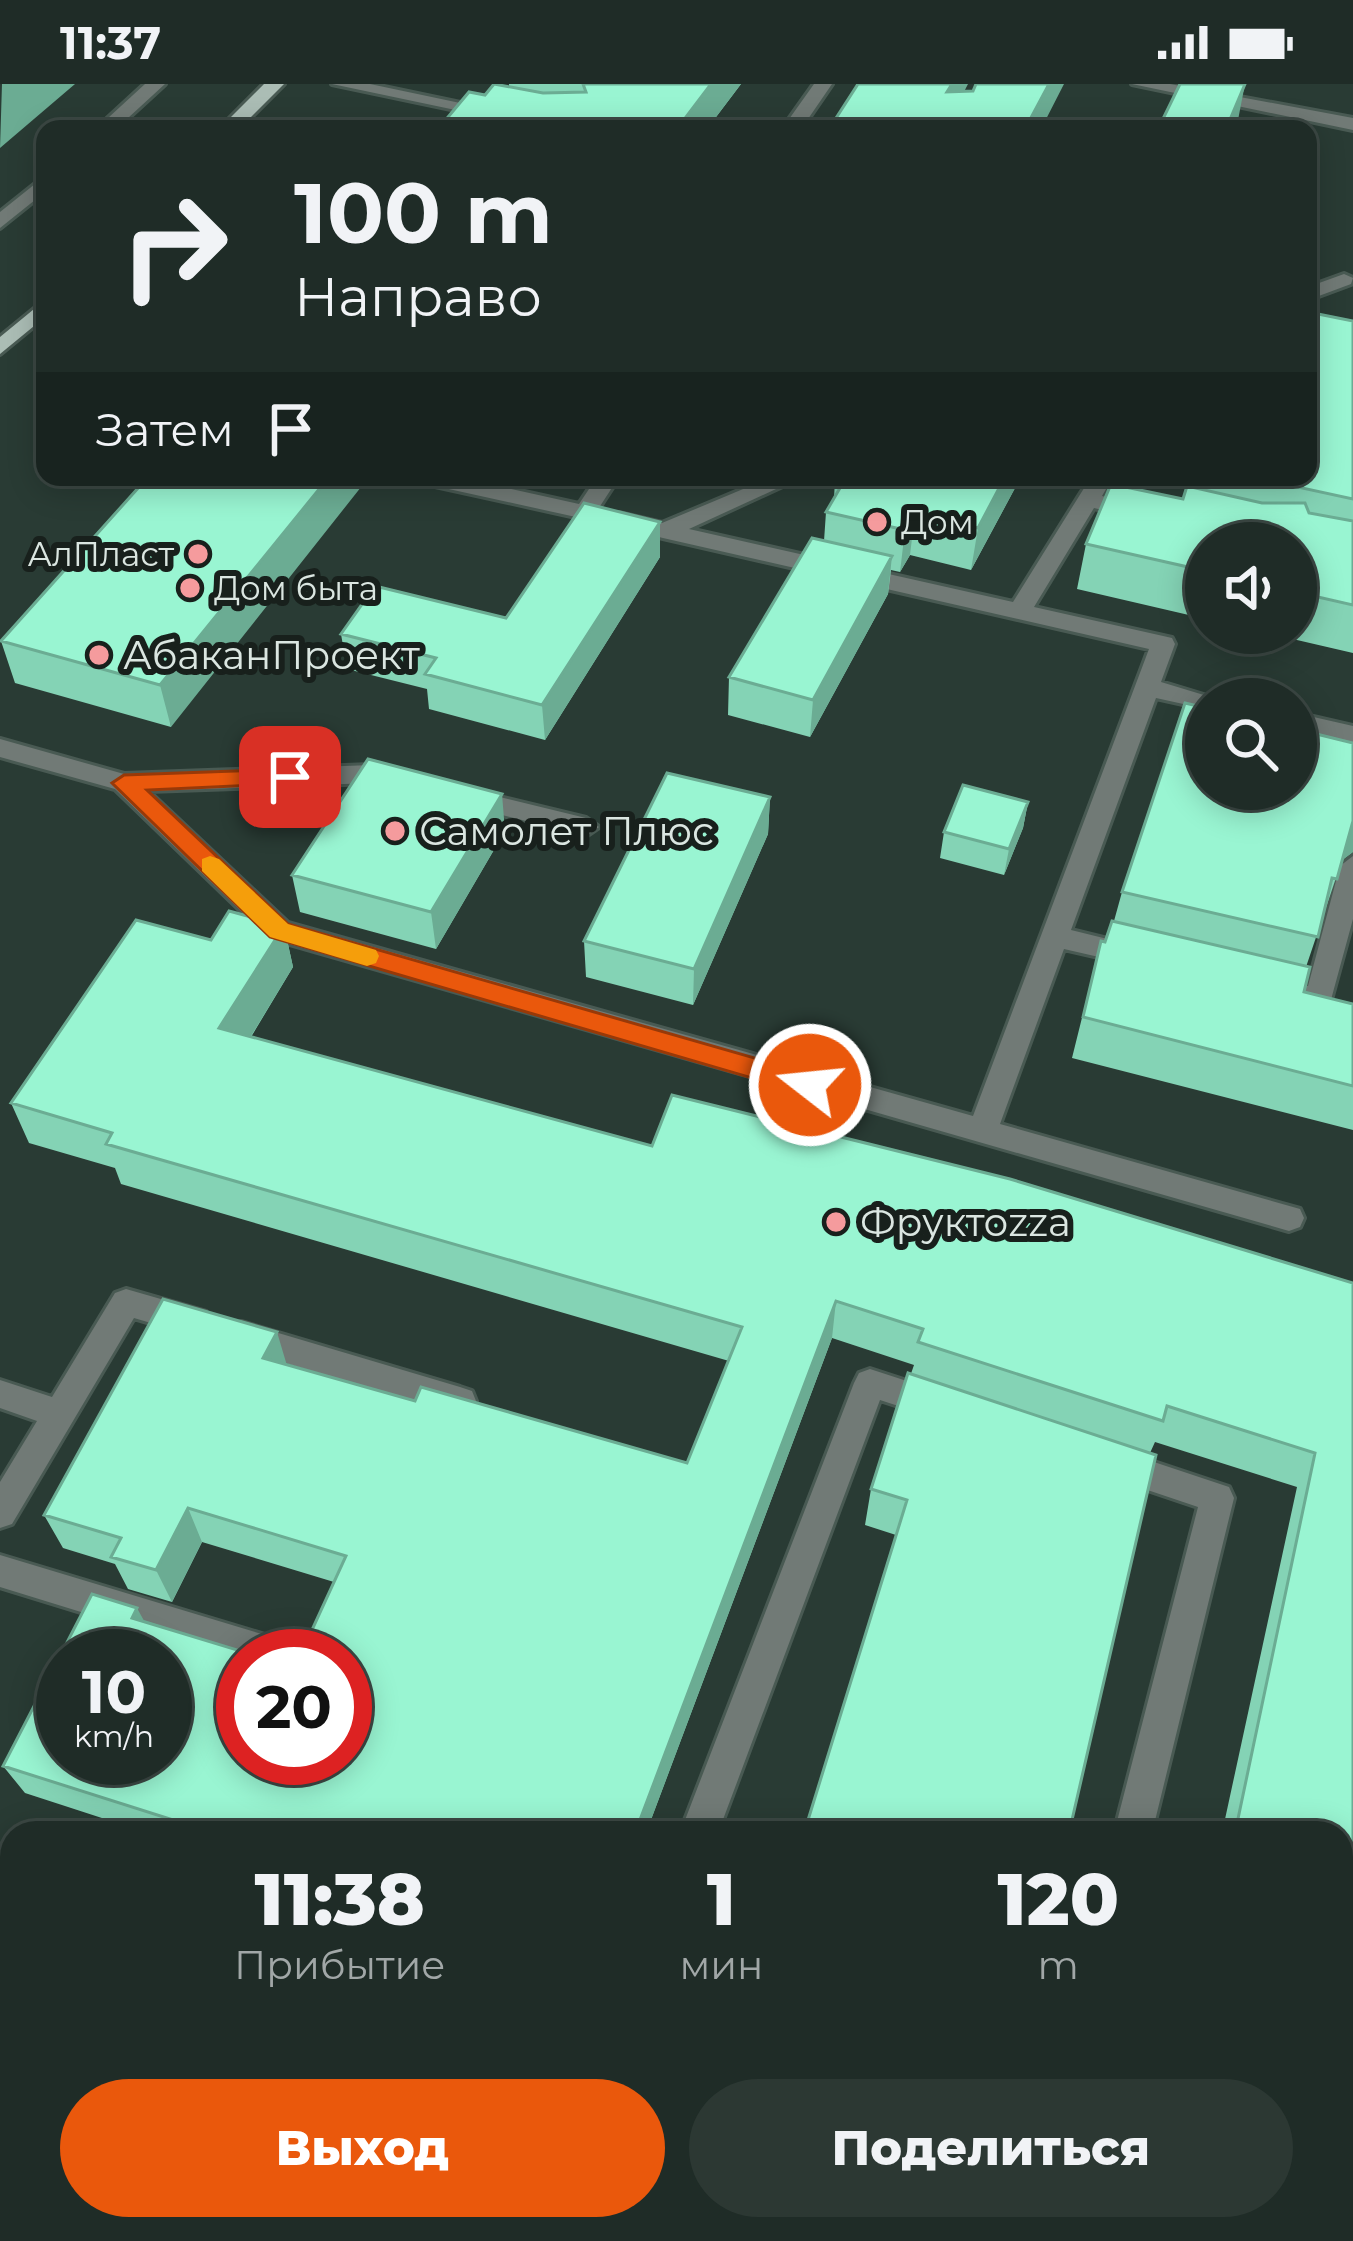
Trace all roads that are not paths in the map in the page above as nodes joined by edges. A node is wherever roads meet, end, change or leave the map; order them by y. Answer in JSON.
{"nodes":[{"id":1,"x":156,"y":84,"type":"edge"},
{"id":2,"x":275,"y":84,"type":"edge"},
{"id":3,"x":340,"y":84,"type":"edge"},
{"id":4,"x":823,"y":84,"type":"edge"},
{"id":5,"x":1141,"y":84,"type":"edge"},
{"id":6,"x":1191,"y":88,"type":"edge"},
{"id":7,"x":406,"y":90,"type":"edge"},
{"id":8,"x":115,"y":120,"type":"edge"},
{"id":9,"x":238,"y":120,"type":"edge"},
{"id":10,"x":536,"y":120,"type":"edge"},
{"id":11,"x":798,"y":120,"type":"edge"},
{"id":12,"x":1353,"y":124,"type":"edge"},
{"id":13,"x":36,"y":190,"type":"edge"},
{"id":14,"x":0,"y":222,"type":"edge"},
{"id":15,"x":1344,"y":280,"type":"dead end"},
{"id":16,"x":1317,"y":290,"type":"edge"},
{"id":17,"x":36,"y":318,"type":"edge"},
{"id":18,"x":2,"y":345,"type":"edge"},
{"id":19,"x":467,"y":486,"type":"edge"},
{"id":20,"x":602,"y":486,"type":"edge"},
{"id":21,"x":769,"y":486,"type":"edge"},
{"id":22,"x":1097,"y":486,"type":"edge"},
{"id":23,"x":1088,"y":500,"type":"junction"},
{"id":24,"x":585,"y":512,"type":"junction"},
{"id":25,"x":1175,"y":519,"type":"edge"},
{"id":26,"x":663,"y":530,"type":"junction"},
{"id":27,"x":1018,"y":613,"type":"junction"},
{"id":28,"x":1146,"y":688,"type":"junction"},
{"id":29,"x":1185,"y":696,"type":"edge"},
{"id":30,"x":1317,"y":727,"type":"edge"},
{"id":31,"x":1353,"y":735,"type":"edge"},
{"id":32,"x":0,"y":748,"type":"edge"},
{"id":33,"x":124,"y":783,"type":"junction"},
{"id":34,"x":586,"y":827,"type":"dead end"},
{"id":35,"x":1353,"y":866,"type":"edge"},
{"id":36,"x":1054,"y":936,"type":"junction"},
{"id":37,"x":1165,"y":962,"type":"edge"},
{"id":38,"x":1253,"y":983,"type":"edge"},
{"id":39,"x":981,"y":1133,"type":"junction"},
{"id":40,"x":1289,"y":1218,"type":"dead end"},
{"id":41,"x":0,"y":1394,"type":"edge"},
{"id":42,"x":490,"y":1410,"type":"edge"},
{"id":43,"x":59,"y":1414,"type":"junction"},
{"id":44,"x":979,"y":1419,"type":"edge"},
{"id":45,"x":1087,"y":1454,"type":"edge"},
{"id":46,"x":0,"y":1514,"type":"edge"},
{"id":47,"x":0,"y":1571,"type":"edge"},
{"id":48,"x":216,"y":1637,"type":"edge"},
{"id":49,"x":704,"y":1821,"type":"edge"},
{"id":50,"x":1135,"y":1821,"type":"edge"}],
"edges":[{"from":1,"to":8,"type":"street"},
{"from":2,"to":9,"type":"main road"},
{"from":3,"to":7,"type":"street"},
{"from":4,"to":11,"type":"street"},
{"from":5,"to":6,"type":"street"},
{"from":6,"to":12,"type":"street"},
{"from":7,"to":10,"type":"street"},
{"from":13,"to":14,"type":"street"},
{"from":15,"to":16,"type":"street"},
{"from":17,"to":18,"type":"main road"},
{"from":19,"to":24,"type":"street"},
{"from":20,"to":24,"type":"street"},
{"from":21,"to":26,"type":"street"},
{"from":22,"to":23,"type":"street"},
{"from":23,"to":25,"type":"street"},
{"from":23,"to":27,"type":"street"},
{"from":24,"to":26,"type":"street"},
{"from":26,"to":27,"type":"street"},
{"from":27,"to":28,"type":"street"},
{"from":28,"to":29,"type":"street"},
{"from":28,"to":36,"type":"street"},
{"from":30,"to":31,"type":"street"},
{"from":32,"to":33,"type":"street"},
{"from":33,"to":34,"type":"street"},
{"from":33,"to":39,"type":"street"},
{"from":35,"to":38,"type":"street"},
{"from":36,"to":37,"type":"street"},
{"from":36,"to":39,"type":"street"},
{"from":39,"to":40,"type":"street"},
{"from":41,"to":43,"type":"street"},
{"from":42,"to":43,"type":"street"},
{"from":43,"to":46,"type":"street"},
{"from":44,"to":49,"type":"street"},
{"from":45,"to":50,"type":"street"},
{"from":47,"to":48,"type":"street"}]}
